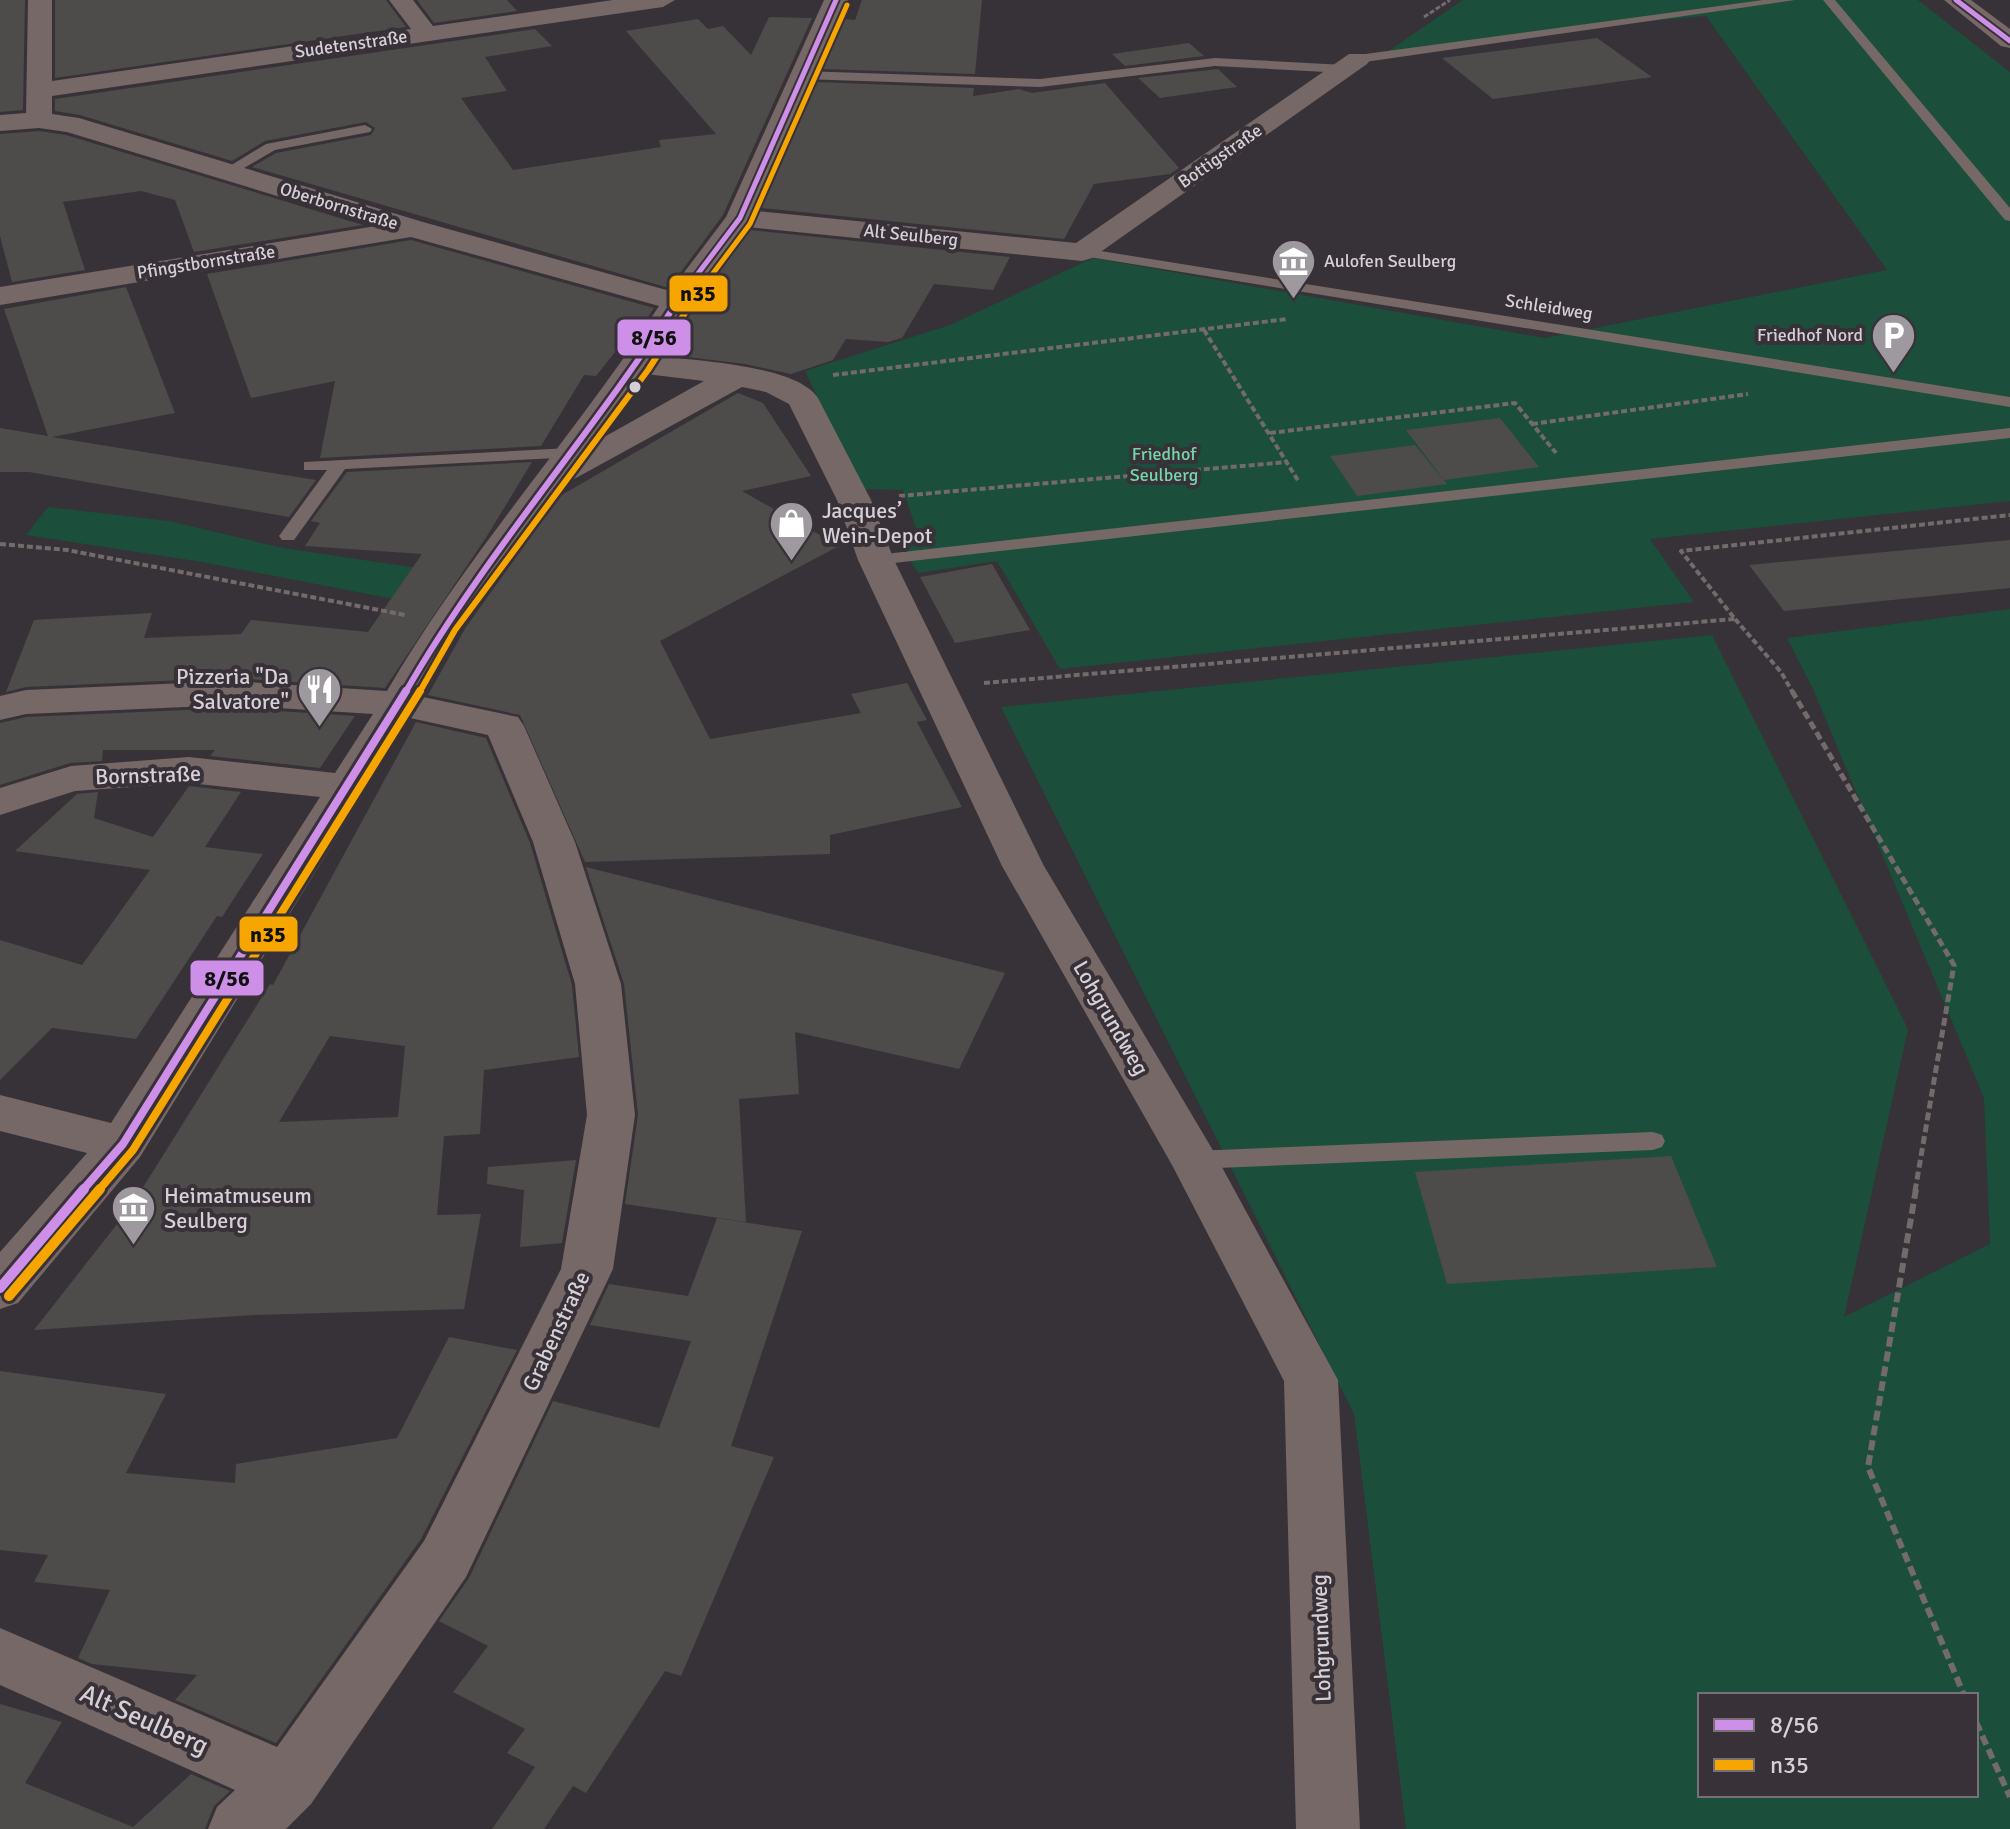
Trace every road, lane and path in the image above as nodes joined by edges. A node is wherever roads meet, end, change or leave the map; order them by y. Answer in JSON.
{"nodes":[{"id":1,"x":40,"y":0,"type":"edge"},
{"id":2,"x":401,"y":0,"type":"edge"},
{"id":3,"x":663,"y":0,"type":"edge"},
{"id":4,"x":836,"y":0,"type":"edge"},
{"id":5,"x":1789,"y":0,"type":"edge"},
{"id":6,"x":1829,"y":0,"type":"edge"},
{"id":7,"x":1956,"y":0,"type":"edge"},
{"id":8,"x":426,"y":33,"type":"junction"},
{"id":9,"x":2010,"y":41,"type":"edge"},
{"id":10,"x":1351,"y":64,"type":"junction"},
{"id":11,"x":802,"y":75,"type":"junction"},
{"id":12,"x":40,"y":90,"type":"junction"},
{"id":13,"x":39,"y":120,"type":"junction"},
{"id":14,"x":0,"y":123,"type":"edge"},
{"id":15,"x":365,"y":129,"type":"dead end"},
{"id":16,"x":227,"y":172,"type":"junction"},
{"id":17,"x":2010,"y":217,"type":"edge"},
{"id":18,"x":740,"y":218,"type":"junction"},
{"id":19,"x":413,"y":228,"type":"junction"},
{"id":20,"x":1082,"y":252,"type":"junction"},
{"id":21,"x":1340,"y":295,"type":"junction"},
{"id":22,"x":0,"y":296,"type":"edge"},
{"id":23,"x":677,"y":302,"type":"junction"},
{"id":24,"x":1204,"y":330,"type":"junction"},
{"id":25,"x":638,"y":363,"type":"junction"},
{"id":26,"x":1812,"y":368,"type":"junction"},
{"id":27,"x":757,"y":380,"type":"junction"},
{"id":28,"x":2010,"y":402,"type":"edge"},
{"id":29,"x":1532,"y":424,"type":"junction"},
{"id":30,"x":1270,"y":433,"type":"junction"},
{"id":31,"x":2010,"y":433,"type":"edge"},
{"id":32,"x":1288,"y":462,"type":"junction"},
{"id":33,"x":340,"y":464,"type":"junction"},
{"id":34,"x":310,"y":466,"type":"dead end"},
{"id":35,"x":560,"y":468,"type":"junction"},
{"id":36,"x":1579,"y":481,"type":"junction"},
{"id":37,"x":854,"y":500,"type":"junction"},
{"id":38,"x":1316,"y":510,"type":"junction"},
{"id":39,"x":2010,"y":515,"type":"edge"},
{"id":40,"x":288,"y":536,"type":"dead end"},
{"id":41,"x":0,"y":544,"type":"edge"},
{"id":42,"x":876,"y":560,"type":"junction"},
{"id":43,"x":1735,"y":619,"type":"junction"},
{"id":44,"x":445,"y":623,"type":"junction"},
{"id":45,"x":939,"y":686,"type":"junction"},
{"id":46,"x":399,"y":704,"type":"junction"},
{"id":47,"x":0,"y":708,"type":"edge"},
{"id":48,"x":347,"y":787,"type":"junction"},
{"id":49,"x":0,"y":802,"type":"edge"},
{"id":50,"x":0,"y":1113,"type":"edge"},
{"id":51,"x":1653,"y":1141,"type":"dead end"},
{"id":52,"x":123,"y":1144,"type":"junction"},
{"id":53,"x":1194,"y":1160,"type":"junction"},
{"id":54,"x":0,"y":1288,"type":"edge"},
{"id":55,"x":0,"y":1656,"type":"edge"},
{"id":56,"x":1963,"y":1693,"type":"edge"},
{"id":57,"x":1978,"y":1726,"type":"edge"},
{"id":58,"x":289,"y":1783,"type":"junction"},
{"id":59,"x":2010,"y":1797,"type":"edge"},
{"id":60,"x":240,"y":1829,"type":"edge"},
{"id":61,"x":1328,"y":1829,"type":"edge"}],
"edges":[{"from":1,"to":12,"type":"street"},
{"from":2,"to":8,"type":"street"},
{"from":3,"to":8,"type":"street","name":"Sudetenstraße"},
{"from":4,"to":11,"type":"street"},
{"from":5,"to":10,"type":"lane"},
{"from":6,"to":17,"type":"lane"},
{"from":7,"to":9,"type":"street"},
{"from":8,"to":12,"type":"street","name":"Sudetenstraße"},
{"from":10,"to":11,"type":"lane"},
{"from":10,"to":20,"type":"street","name":"Bottigstraße"},
{"from":11,"to":18,"type":"street"},
{"from":12,"to":13,"type":"street"},
{"from":13,"to":14,"type":"street","name":"Oberbornstraße"},
{"from":13,"to":16,"type":"street","name":"Oberbornstraße"},
{"from":15,"to":16,"type":"lane"},
{"from":16,"to":19,"type":"street","name":"Oberbornstraße"},
{"from":18,"to":20,"type":"street","name":"Alt Seulberg"},
{"from":18,"to":23,"type":"street"},
{"from":19,"to":22,"type":"street","name":"Pfingstbornstraße"},
{"from":19,"to":23,"type":"street","name":"Oberbornstraße"},
{"from":20,"to":21,"type":"lane","name":"Schleidweg"},
{"from":21,"to":24,"type":"path"},
{"from":21,"to":26,"type":"lane","name":"Schleidweg"},
{"from":23,"to":25,"type":"street"},
{"from":24,"to":27,"type":"path"},
{"from":24,"to":30,"type":"path"},
{"from":25,"to":27,"type":"street"},
{"from":25,"to":35,"type":"street"},
{"from":26,"to":28,"type":"lane","name":"Schleidweg"},
{"from":26,"to":29,"type":"path"},
{"from":27,"to":35,"type":"street"},
{"from":27,"to":37,"type":"street","name":"Lohgrundweg"},
{"from":29,"to":30,"type":"path"},
{"from":29,"to":36,"type":"path"},
{"from":30,"to":32,"type":"path"},
{"from":31,"to":36,"type":"lane"},
{"from":32,"to":37,"type":"path"},
{"from":32,"to":38,"type":"path"},
{"from":33,"to":34,"type":"lane"},
{"from":33,"to":35,"type":"lane"},
{"from":33,"to":40,"type":"lane"},
{"from":35,"to":44,"type":"street"},
{"from":36,"to":38,"type":"lane"},
{"from":37,"to":42,"type":"street","name":"Lohgrundweg"},
{"from":38,"to":42,"type":"lane"},
{"from":39,"to":43,"type":"path"},
{"from":41,"to":44,"type":"path"},
{"from":42,"to":45,"type":"street","name":"Lohgrundweg"},
{"from":43,"to":45,"type":"path"},
{"from":43,"to":56,"type":"path"},
{"from":44,"to":46,"type":"street"},
{"from":45,"to":53,"type":"street","name":"Lohgrundweg"},
{"from":46,"to":47,"type":"street"},
{"from":46,"to":48,"type":"street"},
{"from":46,"to":58,"type":"street","name":"Grabenstraße"},
{"from":48,"to":49,"type":"street","name":"Bornstraße"},
{"from":48,"to":52,"type":"street"},
{"from":50,"to":52,"type":"street"},
{"from":51,"to":53,"type":"lane"},
{"from":52,"to":54,"type":"street"},
{"from":53,"to":61,"type":"street","name":"Lohgrundweg"},
{"from":55,"to":58,"type":"street","name":"Alt Seulberg"},
{"from":57,"to":59,"type":"path"},
{"from":58,"to":60,"type":"street","name":"Grabenstraße"}]}
